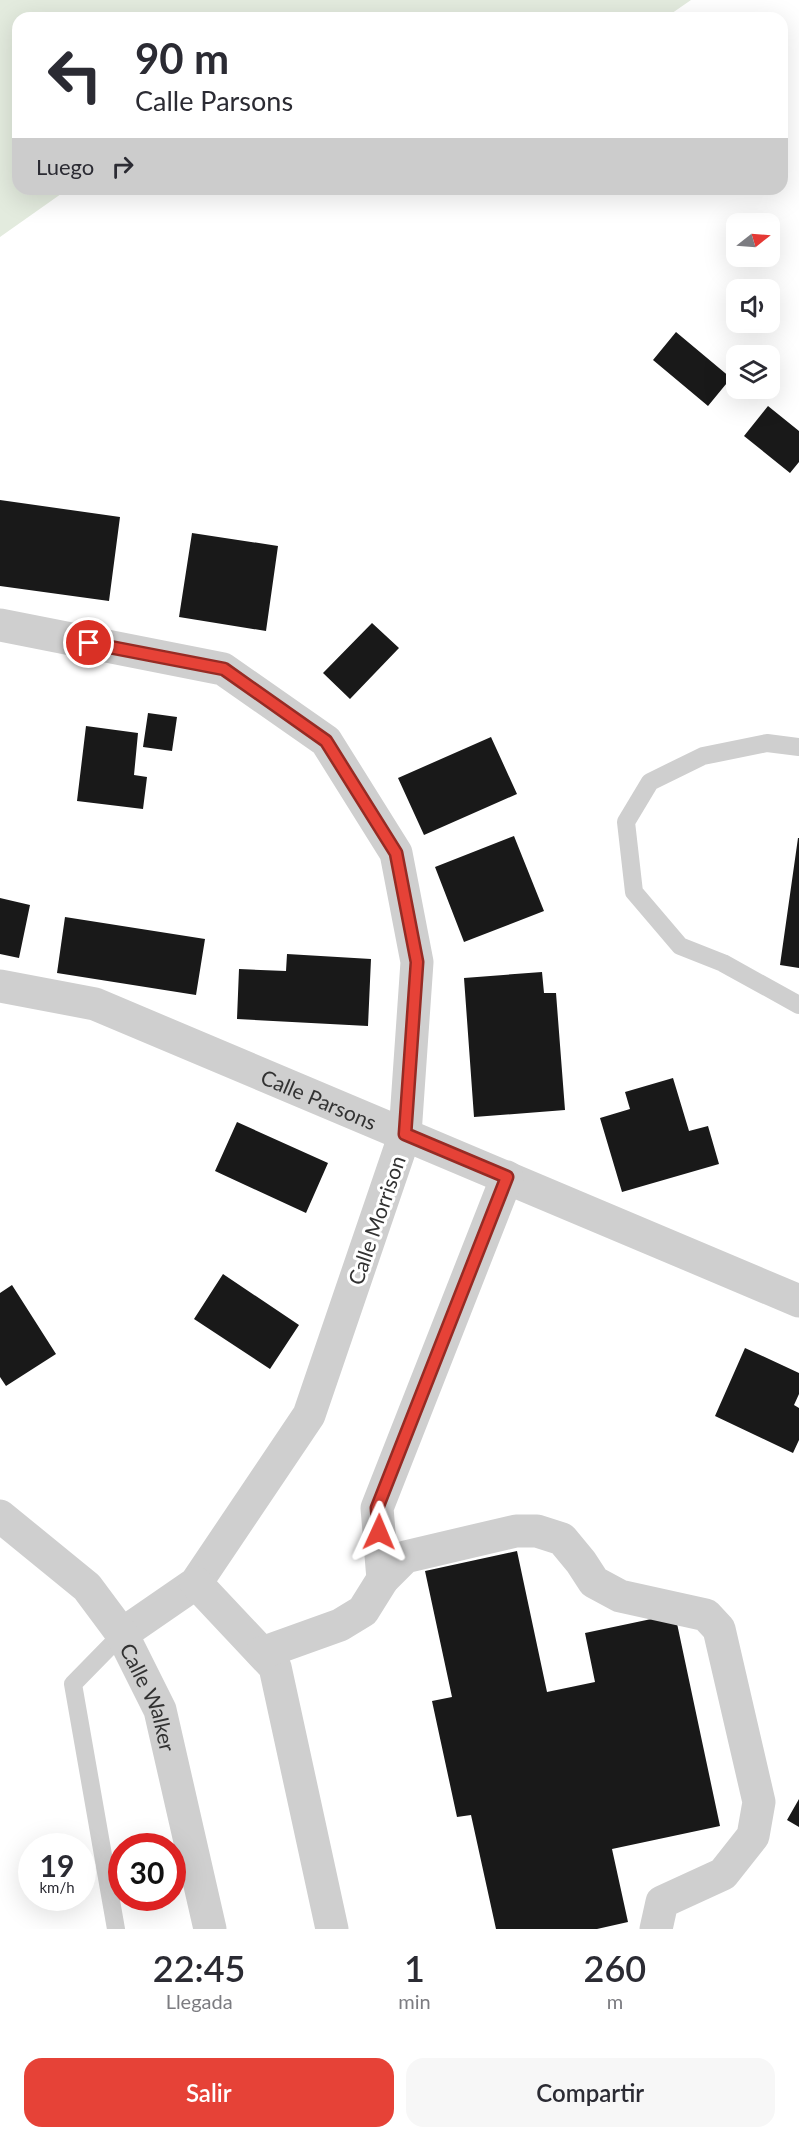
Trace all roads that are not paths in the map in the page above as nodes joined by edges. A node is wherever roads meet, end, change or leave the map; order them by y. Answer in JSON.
{"nodes":[{"id":1,"x":0,"y":625,"type":"edge"},
{"id":2,"x":799,"y":747,"type":"edge"},
{"id":3,"x":0,"y":986,"type":"edge"},
{"id":4,"x":799,"y":1005,"type":"edge"},
{"id":5,"x":405,"y":1134,"type":"junction"},
{"id":6,"x":507,"y":1177,"type":"junction"},
{"id":7,"x":799,"y":1301,"type":"edge"},
{"id":8,"x":0,"y":1515,"type":"edge"},
{"id":9,"x":383,"y":1579,"type":"junction"},
{"id":10,"x":196,"y":1583,"type":"junction"},
{"id":11,"x":122,"y":1634,"type":"junction"},
{"id":12,"x":262,"y":1653,"type":"junction"},
{"id":13,"x":116,"y":1929,"type":"edge"},
{"id":14,"x":210,"y":1929,"type":"edge"},
{"id":15,"x":332,"y":1929,"type":"edge"},
{"id":16,"x":656,"y":1929,"type":"edge"}],
"edges":[{"from":1,"to":5,"type":"street","name":"Calle Morrison"},
{"from":2,"to":4,"type":"lane"},
{"from":3,"to":5,"type":"street","name":"Calle Parsons"},
{"from":5,"to":6,"type":"street","name":"Calle Parsons"},
{"from":5,"to":10,"type":"street","name":"Calle Morrison"},
{"from":6,"to":7,"type":"street","name":"Calle Parsons"},
{"from":6,"to":9,"type":"street"},
{"from":8,"to":11,"type":"street","name":"Calle Walker"},
{"from":9,"to":12,"type":"street"},
{"from":9,"to":16,"type":"street"},
{"from":10,"to":11,"type":"street","name":"Calle Morrison"},
{"from":10,"to":12,"type":"street"},
{"from":11,"to":13,"type":"lane"},
{"from":11,"to":14,"type":"street","name":"Calle Walker"},
{"from":12,"to":15,"type":"street"}]}
